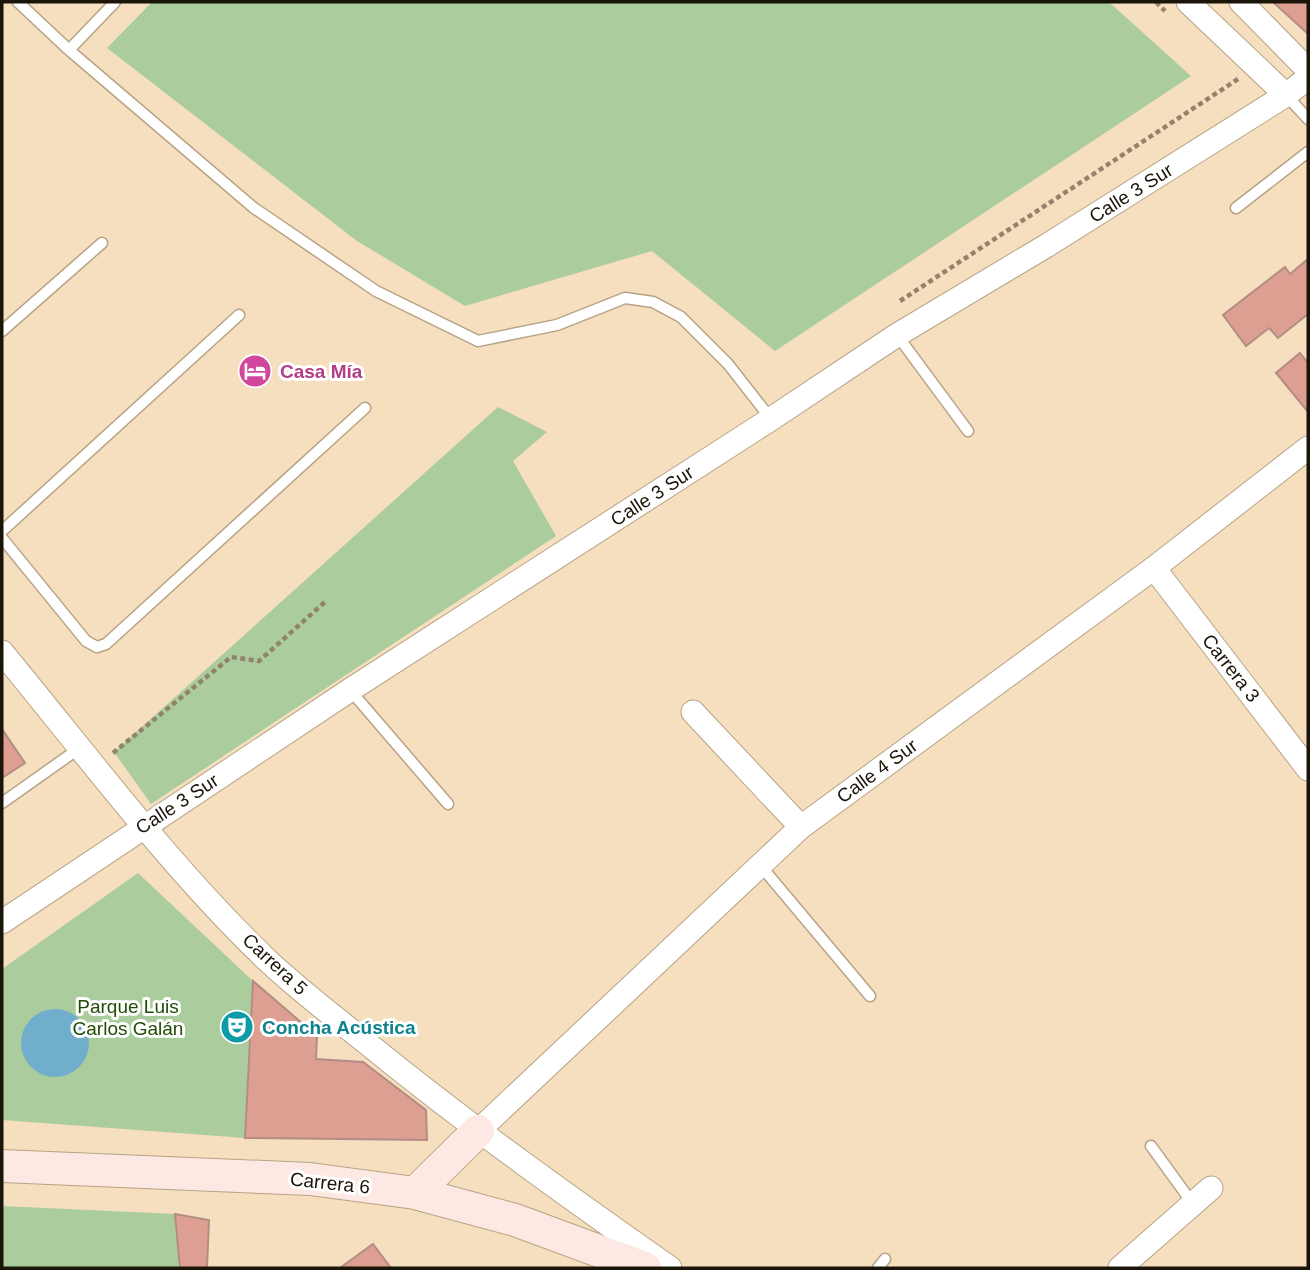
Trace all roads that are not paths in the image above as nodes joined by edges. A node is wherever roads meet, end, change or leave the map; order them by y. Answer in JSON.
{"nodes":[{"id":1,"x":18,"y":2,"type":"edge"},
{"id":2,"x":115,"y":2,"type":"edge"},
{"id":3,"x":1241,"y":2,"type":"edge"},
{"id":4,"x":1181,"y":10,"type":"edge"},
{"id":5,"x":69,"y":50,"type":"junction"},
{"id":6,"x":1308,"y":70,"type":"edge"},
{"id":7,"x":1308,"y":78,"type":"edge"},
{"id":8,"x":1286,"y":95,"type":"junction"},
{"id":9,"x":1308,"y":118,"type":"edge"},
{"id":10,"x":1308,"y":152,"type":"edge"},
{"id":11,"x":1236,"y":208,"type":"dead end"},
{"id":12,"x":102,"y":243,"type":"dead end"},
{"id":13,"x":239,"y":315,"type":"dead end"},
{"id":14,"x":2,"y":331,"type":"edge"},
{"id":15,"x":897,"y":335,"type":"junction"},
{"id":16,"x":365,"y":408,"type":"dead end"},
{"id":17,"x":771,"y":419,"type":"junction"},
{"id":18,"x":968,"y":431,"type":"dead end"},
{"id":19,"x":1308,"y":448,"type":"edge"},
{"id":20,"x":2,"y":531,"type":"edge"},
{"id":21,"x":2,"y":538,"type":"edge"},
{"id":22,"x":1153,"y":568,"type":"junction"},
{"id":23,"x":2,"y":652,"type":"edge"},
{"id":24,"x":350,"y":690,"type":"junction"},
{"id":25,"x":693,"y":712,"type":"dead end"},
{"id":26,"x":88,"y":757,"type":"junction"},
{"id":27,"x":1308,"y":769,"type":"edge"},
{"id":28,"x":2,"y":803,"type":"edge"},
{"id":29,"x":447,"y":804,"type":"dead end"},
{"id":30,"x":142,"y":827,"type":"junction"},
{"id":31,"x":801,"y":827,"type":"junction"},
{"id":32,"x":760,"y":865,"type":"junction"},
{"id":33,"x":2,"y":922,"type":"edge"},
{"id":34,"x":870,"y":996,"type":"dead end"},
{"id":35,"x":478,"y":1131,"type":"junction"},
{"id":36,"x":1151,"y":1146,"type":"dead end"},
{"id":37,"x":2,"y":1166,"type":"edge"},
{"id":38,"x":1211,"y":1188,"type":"dead end"},
{"id":39,"x":415,"y":1193,"type":"junction"},
{"id":40,"x":1193,"y":1204,"type":"junction"},
{"id":41,"x":645,"y":1268,"type":"edge"},
{"id":42,"x":670,"y":1268,"type":"edge"},
{"id":43,"x":1120,"y":1268,"type":"edge"}],
"edges":[{"from":1,"to":5,"type":"lane"},
{"from":2,"to":5,"type":"lane"},
{"from":3,"to":6,"type":"street"},
{"from":4,"to":8,"type":"street"},
{"from":5,"to":17,"type":"lane"},
{"from":7,"to":8,"type":"street","name":"Calle 3 Sur"},
{"from":8,"to":9,"type":"lane"},
{"from":8,"to":15,"type":"street","name":"Calle 3 Sur"},
{"from":10,"to":11,"type":"lane"},
{"from":12,"to":14,"type":"lane"},
{"from":13,"to":20,"type":"lane"},
{"from":15,"to":17,"type":"street","name":"Calle 3 Sur"},
{"from":15,"to":18,"type":"lane"},
{"from":16,"to":21,"type":"lane"},
{"from":17,"to":24,"type":"street","name":"Calle 3 Sur"},
{"from":19,"to":22,"type":"street","name":"Calle 4 Sur"},
{"from":22,"to":27,"type":"street","name":"Carrera 3"},
{"from":22,"to":31,"type":"street","name":"Calle 4 Sur"},
{"from":23,"to":26,"type":"street","name":"Carrera 5"},
{"from":24,"to":29,"type":"lane"},
{"from":24,"to":30,"type":"street","name":"Calle 3 Sur"},
{"from":25,"to":31,"type":"street"},
{"from":26,"to":28,"type":"lane"},
{"from":26,"to":30,"type":"street","name":"Carrera 5"},
{"from":30,"to":33,"type":"street","name":"Calle 3 Sur"},
{"from":30,"to":35,"type":"street","name":"Carrera 5"},
{"from":31,"to":32,"type":"street","name":"Calle 4 Sur"},
{"from":32,"to":34,"type":"lane"},
{"from":32,"to":35,"type":"street","name":"Calle 4 Sur"},
{"from":35,"to":39,"type":"main road"},
{"from":35,"to":42,"type":"street","name":"Carrera 5"},
{"from":36,"to":40,"type":"lane"},
{"from":37,"to":39,"type":"main road","name":"Carrera 6"},
{"from":38,"to":40,"type":"street"},
{"from":39,"to":41,"type":"main road","name":"Carrera 6"},
{"from":40,"to":43,"type":"street"}]}
